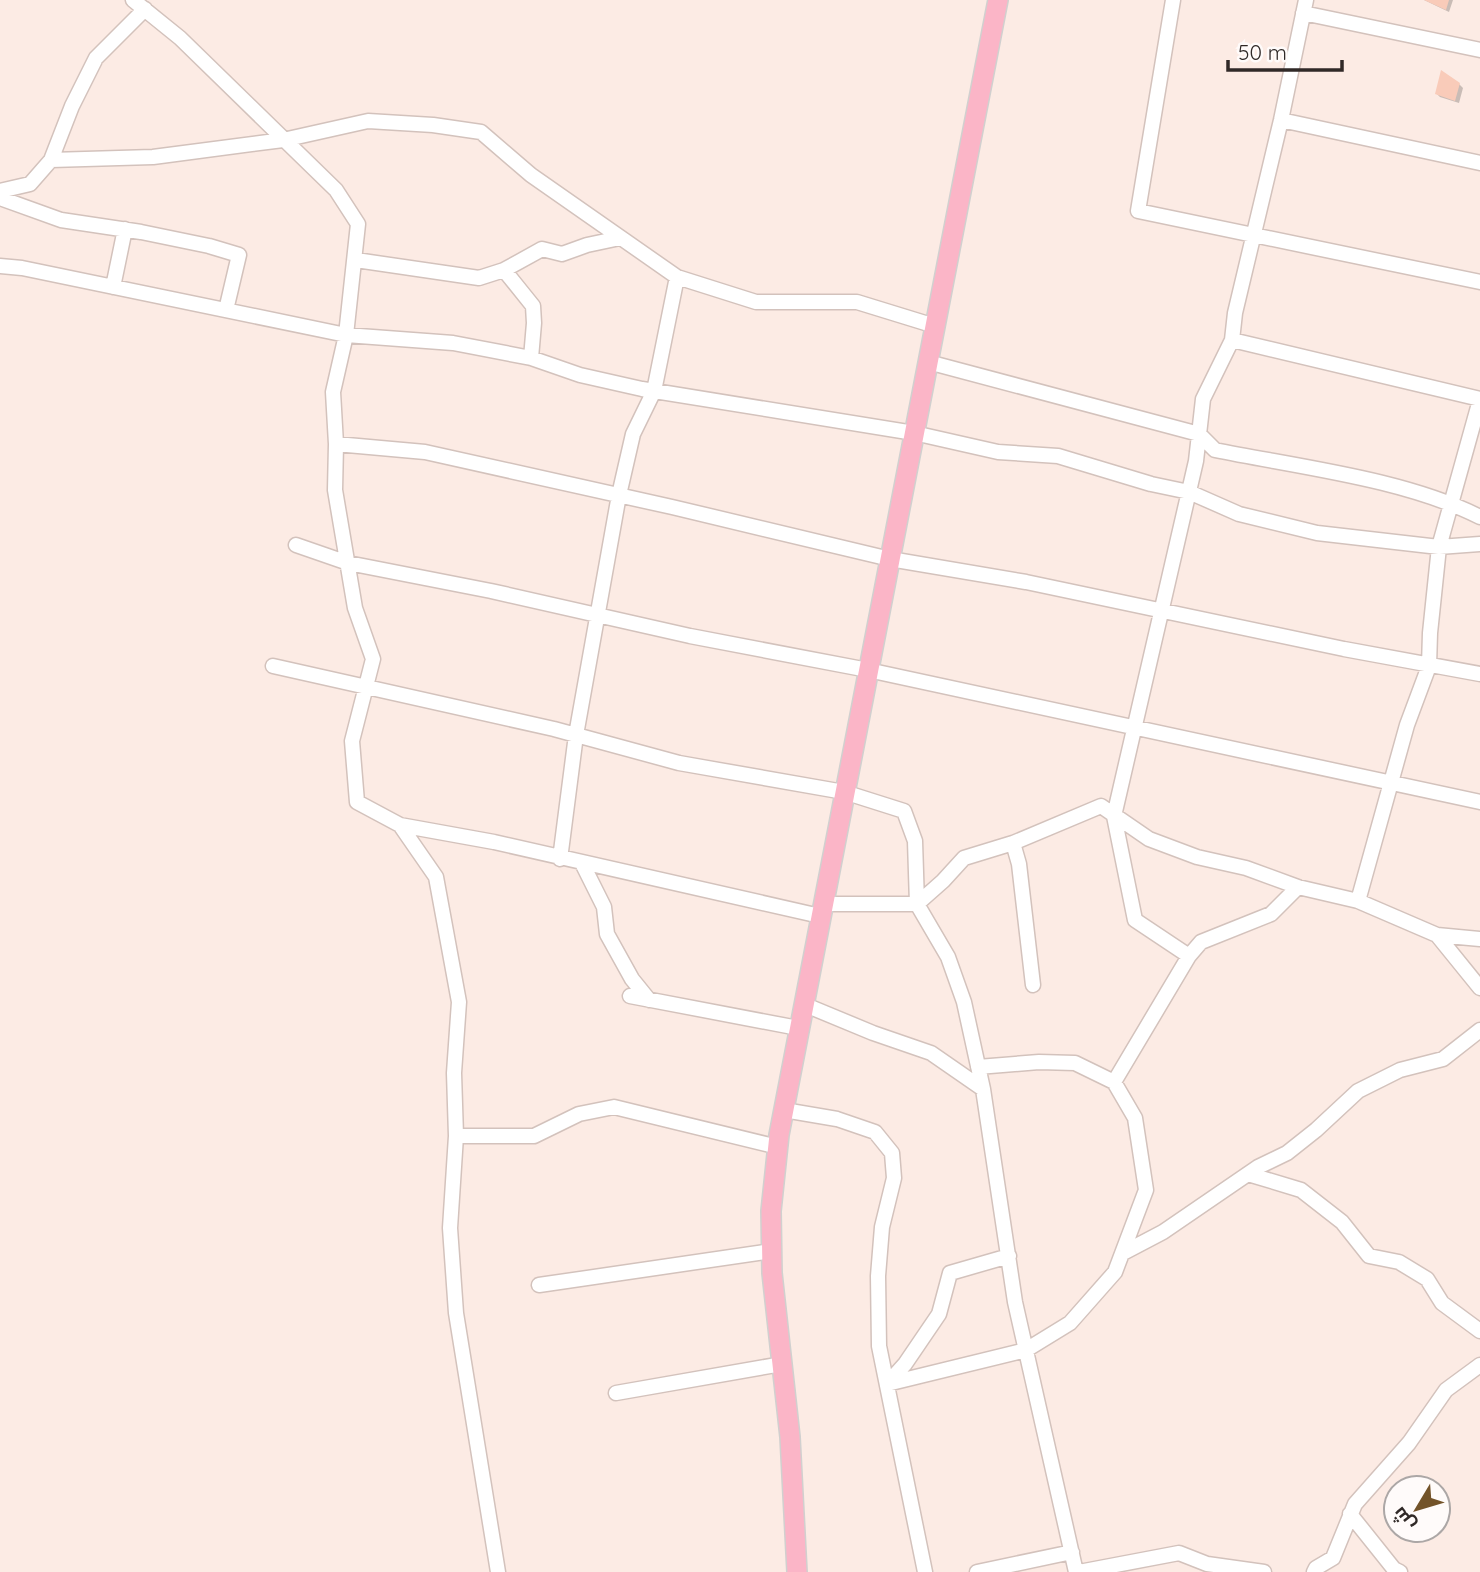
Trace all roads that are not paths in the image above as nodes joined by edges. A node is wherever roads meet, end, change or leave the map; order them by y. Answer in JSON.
{"nodes":[{"id":1,"x":998,"y":0,"type":"edge"},
{"id":2,"x":1173,"y":0,"type":"edge"},
{"id":3,"x":139,"y":5,"type":"edge"},
{"id":4,"x":1305,"y":6,"type":"edge"},
{"id":5,"x":1480,"y":50,"type":"edge"},
{"id":6,"x":1281,"y":120,"type":"junction"},
{"id":7,"x":283,"y":140,"type":"junction"},
{"id":8,"x":51,"y":160,"type":"junction"},
{"id":9,"x":1480,"y":163,"type":"edge"},
{"id":10,"x":0,"y":191,"type":"edge"},
{"id":11,"x":0,"y":198,"type":"edge"},
{"id":12,"x":125,"y":229,"type":"junction"},
{"id":13,"x":1254,"y":234,"type":"junction"},
{"id":14,"x":620,"y":238,"type":"junction"},
{"id":15,"x":356,"y":260,"type":"junction"},
{"id":16,"x":0,"y":267,"type":"edge"},
{"id":17,"x":504,"y":270,"type":"junction"},
{"id":18,"x":677,"y":277,"type":"junction"},
{"id":19,"x":1480,"y":282,"type":"edge"},
{"id":20,"x":113,"y":287,"type":"junction"},
{"id":21,"x":226,"y":310,"type":"junction"},
{"id":22,"x":935,"y":326,"type":"junction"},
{"id":23,"x":346,"y":335,"type":"junction"},
{"id":24,"x":1231,"y":340,"type":"junction"},
{"id":25,"x":531,"y":358,"type":"junction"},
{"id":26,"x":928,"y":362,"type":"junction"},
{"id":27,"x":654,"y":391,"type":"junction"},
{"id":28,"x":1480,"y":400,"type":"edge"},
{"id":29,"x":914,"y":433,"type":"junction"},
{"id":30,"x":1199,"y":434,"type":"junction"},
{"id":31,"x":336,"y":444,"type":"junction"},
{"id":32,"x":1189,"y":492,"type":"junction"},
{"id":33,"x":619,"y":495,"type":"junction"},
{"id":34,"x":1451,"y":503,"type":"junction"},
{"id":35,"x":1480,"y":517,"type":"edge"},
{"id":36,"x":1480,"y":544,"type":"edge"},
{"id":37,"x":296,"y":545,"type":"dead end"},
{"id":38,"x":1439,"y":547,"type":"junction"},
{"id":39,"x":890,"y":559,"type":"junction"},
{"id":40,"x":348,"y":563,"type":"junction"},
{"id":41,"x":1161,"y":611,"type":"junction"},
{"id":42,"x":599,"y":615,"type":"junction"},
{"id":43,"x":273,"y":666,"type":"dead end"},
{"id":44,"x":1430,"y":666,"type":"junction"},
{"id":45,"x":868,"y":670,"type":"junction"},
{"id":46,"x":1480,"y":674,"type":"edge"},
{"id":47,"x":366,"y":686,"type":"junction"},
{"id":48,"x":1135,"y":727,"type":"junction"},
{"id":49,"x":576,"y":735,"type":"junction"},
{"id":50,"x":1392,"y":783,"type":"junction"},
{"id":51,"x":844,"y":792,"type":"junction"},
{"id":52,"x":1480,"y":802,"type":"edge"},
{"id":53,"x":1114,"y":816,"type":"junction"},
{"id":54,"x":400,"y":825,"type":"junction"},
{"id":55,"x":1013,"y":843,"type":"junction"},
{"id":56,"x":560,"y":859,"type":"junction"},
{"id":57,"x":582,"y":863,"type":"junction"},
{"id":58,"x":1298,"y":887,"type":"junction"},
{"id":59,"x":1359,"y":901,"type":"junction"},
{"id":60,"x":917,"y":904,"type":"junction"},
{"id":61,"x":822,"y":910,"type":"junction"},
{"id":62,"x":1437,"y":935,"type":"junction"},
{"id":63,"x":1480,"y":939,"type":"edge"},
{"id":64,"x":1189,"y":956,"type":"junction"},
{"id":65,"x":1033,"y":985,"type":"dead end"},
{"id":66,"x":1480,"y":988,"type":"edge"},
{"id":67,"x":629,"y":996,"type":"dead end"},
{"id":68,"x":649,"y":1000,"type":"junction"},
{"id":69,"x":803,"y":1004,"type":"junction"},
{"id":70,"x":799,"y":1028,"type":"junction"},
{"id":71,"x":1480,"y":1030,"type":"edge"},
{"id":72,"x":978,"y":1067,"type":"junction"},
{"id":73,"x":1114,"y":1082,"type":"junction"},
{"id":74,"x":983,"y":1089,"type":"junction"},
{"id":75,"x":784,"y":1110,"type":"junction"},
{"id":76,"x":456,"y":1136,"type":"junction"},
{"id":77,"x":778,"y":1147,"type":"junction"},
{"id":78,"x":1248,"y":1174,"type":"junction"},
{"id":79,"x":772,"y":1251,"type":"junction"},
{"id":80,"x":1123,"y":1253,"type":"junction"},
{"id":81,"x":1009,"y":1256,"type":"junction"},
{"id":82,"x":539,"y":1284,"type":"dead end"},
{"id":83,"x":1480,"y":1331,"type":"edge"},
{"id":84,"x":1027,"y":1350,"type":"junction"},
{"id":85,"x":782,"y":1364,"type":"junction"},
{"id":86,"x":1480,"y":1365,"type":"edge"},
{"id":87,"x":887,"y":1384,"type":"junction"},
{"id":88,"x":617,"y":1393,"type":"dead end"},
{"id":89,"x":1350,"y":1514,"type":"junction"},
{"id":90,"x":1072,"y":1552,"type":"junction"},
{"id":91,"x":499,"y":1572,"type":"edge"},
{"id":92,"x":797,"y":1572,"type":"edge"},
{"id":93,"x":925,"y":1572,"type":"edge"},
{"id":94,"x":977,"y":1572,"type":"edge"},
{"id":95,"x":1077,"y":1572,"type":"edge"},
{"id":96,"x":1264,"y":1572,"type":"edge"},
{"id":97,"x":1314,"y":1572,"type":"edge"},
{"id":98,"x":1400,"y":1572,"type":"edge"}],
"edges":[{"from":1,"to":22,"type":"main road"},
{"from":2,"to":13,"type":"street"},
{"from":3,"to":7,"type":"street"},
{"from":3,"to":8,"type":"street"},
{"from":4,"to":5,"type":"street"},
{"from":4,"to":6,"type":"street"},
{"from":6,"to":9,"type":"street"},
{"from":6,"to":13,"type":"street"},
{"from":7,"to":8,"type":"street"},
{"from":7,"to":14,"type":"street"},
{"from":7,"to":15,"type":"street"},
{"from":8,"to":10,"type":"street"},
{"from":11,"to":12,"type":"street"},
{"from":12,"to":20,"type":"street"},
{"from":12,"to":21,"type":"street"},
{"from":13,"to":19,"type":"street"},
{"from":13,"to":24,"type":"street"},
{"from":14,"to":17,"type":"street"},
{"from":14,"to":18,"type":"street"},
{"from":15,"to":17,"type":"street"},
{"from":15,"to":23,"type":"street"},
{"from":16,"to":20,"type":"street"},
{"from":17,"to":25,"type":"street"},
{"from":18,"to":22,"type":"street"},
{"from":18,"to":27,"type":"street"},
{"from":20,"to":21,"type":"street"},
{"from":21,"to":23,"type":"street"},
{"from":22,"to":26,"type":"main road"},
{"from":23,"to":25,"type":"street"},
{"from":23,"to":31,"type":"street"},
{"from":24,"to":28,"type":"street"},
{"from":24,"to":30,"type":"street"},
{"from":25,"to":27,"type":"street"},
{"from":26,"to":29,"type":"main road"},
{"from":26,"to":30,"type":"street"},
{"from":27,"to":29,"type":"street"},
{"from":27,"to":33,"type":"street"},
{"from":28,"to":34,"type":"street"},
{"from":29,"to":32,"type":"street"},
{"from":29,"to":39,"type":"main road"},
{"from":30,"to":32,"type":"street"},
{"from":30,"to":34,"type":"street"},
{"from":31,"to":33,"type":"street"},
{"from":31,"to":40,"type":"street"},
{"from":32,"to":38,"type":"street"},
{"from":32,"to":41,"type":"street"},
{"from":33,"to":39,"type":"street"},
{"from":33,"to":42,"type":"street"},
{"from":34,"to":35,"type":"street"},
{"from":34,"to":38,"type":"street"},
{"from":36,"to":38,"type":"street"},
{"from":37,"to":40,"type":"street"},
{"from":38,"to":44,"type":"street"},
{"from":39,"to":41,"type":"street"},
{"from":39,"to":45,"type":"main road"},
{"from":40,"to":42,"type":"street"},
{"from":40,"to":47,"type":"street"},
{"from":41,"to":44,"type":"street"},
{"from":41,"to":48,"type":"street"},
{"from":42,"to":45,"type":"street"},
{"from":42,"to":49,"type":"street"},
{"from":43,"to":47,"type":"street"},
{"from":44,"to":46,"type":"street"},
{"from":44,"to":50,"type":"street"},
{"from":45,"to":48,"type":"street"},
{"from":45,"to":51,"type":"main road"},
{"from":47,"to":49,"type":"street"},
{"from":47,"to":54,"type":"street"},
{"from":48,"to":50,"type":"street"},
{"from":48,"to":53,"type":"street"},
{"from":49,"to":51,"type":"street"},
{"from":49,"to":56,"type":"street"},
{"from":50,"to":52,"type":"street"},
{"from":50,"to":59,"type":"street"},
{"from":51,"to":60,"type":"street"},
{"from":51,"to":61,"type":"main road"},
{"from":53,"to":55,"type":"street"},
{"from":53,"to":58,"type":"street"},
{"from":53,"to":64,"type":"street"},
{"from":54,"to":56,"type":"street"},
{"from":54,"to":76,"type":"street"},
{"from":55,"to":60,"type":"street"},
{"from":55,"to":65,"type":"street"},
{"from":56,"to":57,"type":"street"},
{"from":57,"to":61,"type":"street"},
{"from":57,"to":68,"type":"street"},
{"from":58,"to":59,"type":"street"},
{"from":58,"to":64,"type":"street"},
{"from":59,"to":62,"type":"street"},
{"from":60,"to":61,"type":"street"},
{"from":60,"to":72,"type":"street"},
{"from":61,"to":69,"type":"main road"},
{"from":62,"to":63,"type":"street"},
{"from":62,"to":66,"type":"street"},
{"from":64,"to":73,"type":"street"},
{"from":67,"to":68,"type":"street"},
{"from":68,"to":70,"type":"street"},
{"from":69,"to":70,"type":"main road"},
{"from":69,"to":74,"type":"street"},
{"from":70,"to":75,"type":"main road"},
{"from":71,"to":78,"type":"street"},
{"from":72,"to":73,"type":"street"},
{"from":72,"to":74,"type":"street"},
{"from":73,"to":80,"type":"street"},
{"from":74,"to":81,"type":"street"},
{"from":75,"to":77,"type":"main road"},
{"from":75,"to":87,"type":"street"},
{"from":76,"to":77,"type":"street"},
{"from":76,"to":91,"type":"street"},
{"from":77,"to":79,"type":"main road"},
{"from":78,"to":80,"type":"street"},
{"from":78,"to":83,"type":"street"},
{"from":79,"to":82,"type":"street"},
{"from":79,"to":85,"type":"main road"},
{"from":80,"to":84,"type":"street"},
{"from":81,"to":84,"type":"street"},
{"from":81,"to":87,"type":"street"},
{"from":84,"to":87,"type":"street"},
{"from":84,"to":90,"type":"street"},
{"from":85,"to":88,"type":"street"},
{"from":85,"to":92,"type":"main road"},
{"from":86,"to":89,"type":"street"},
{"from":87,"to":93,"type":"street"},
{"from":89,"to":97,"type":"street"},
{"from":89,"to":98,"type":"street"},
{"from":90,"to":94,"type":"street"},
{"from":90,"to":95,"type":"street"},
{"from":95,"to":96,"type":"street"}]}
